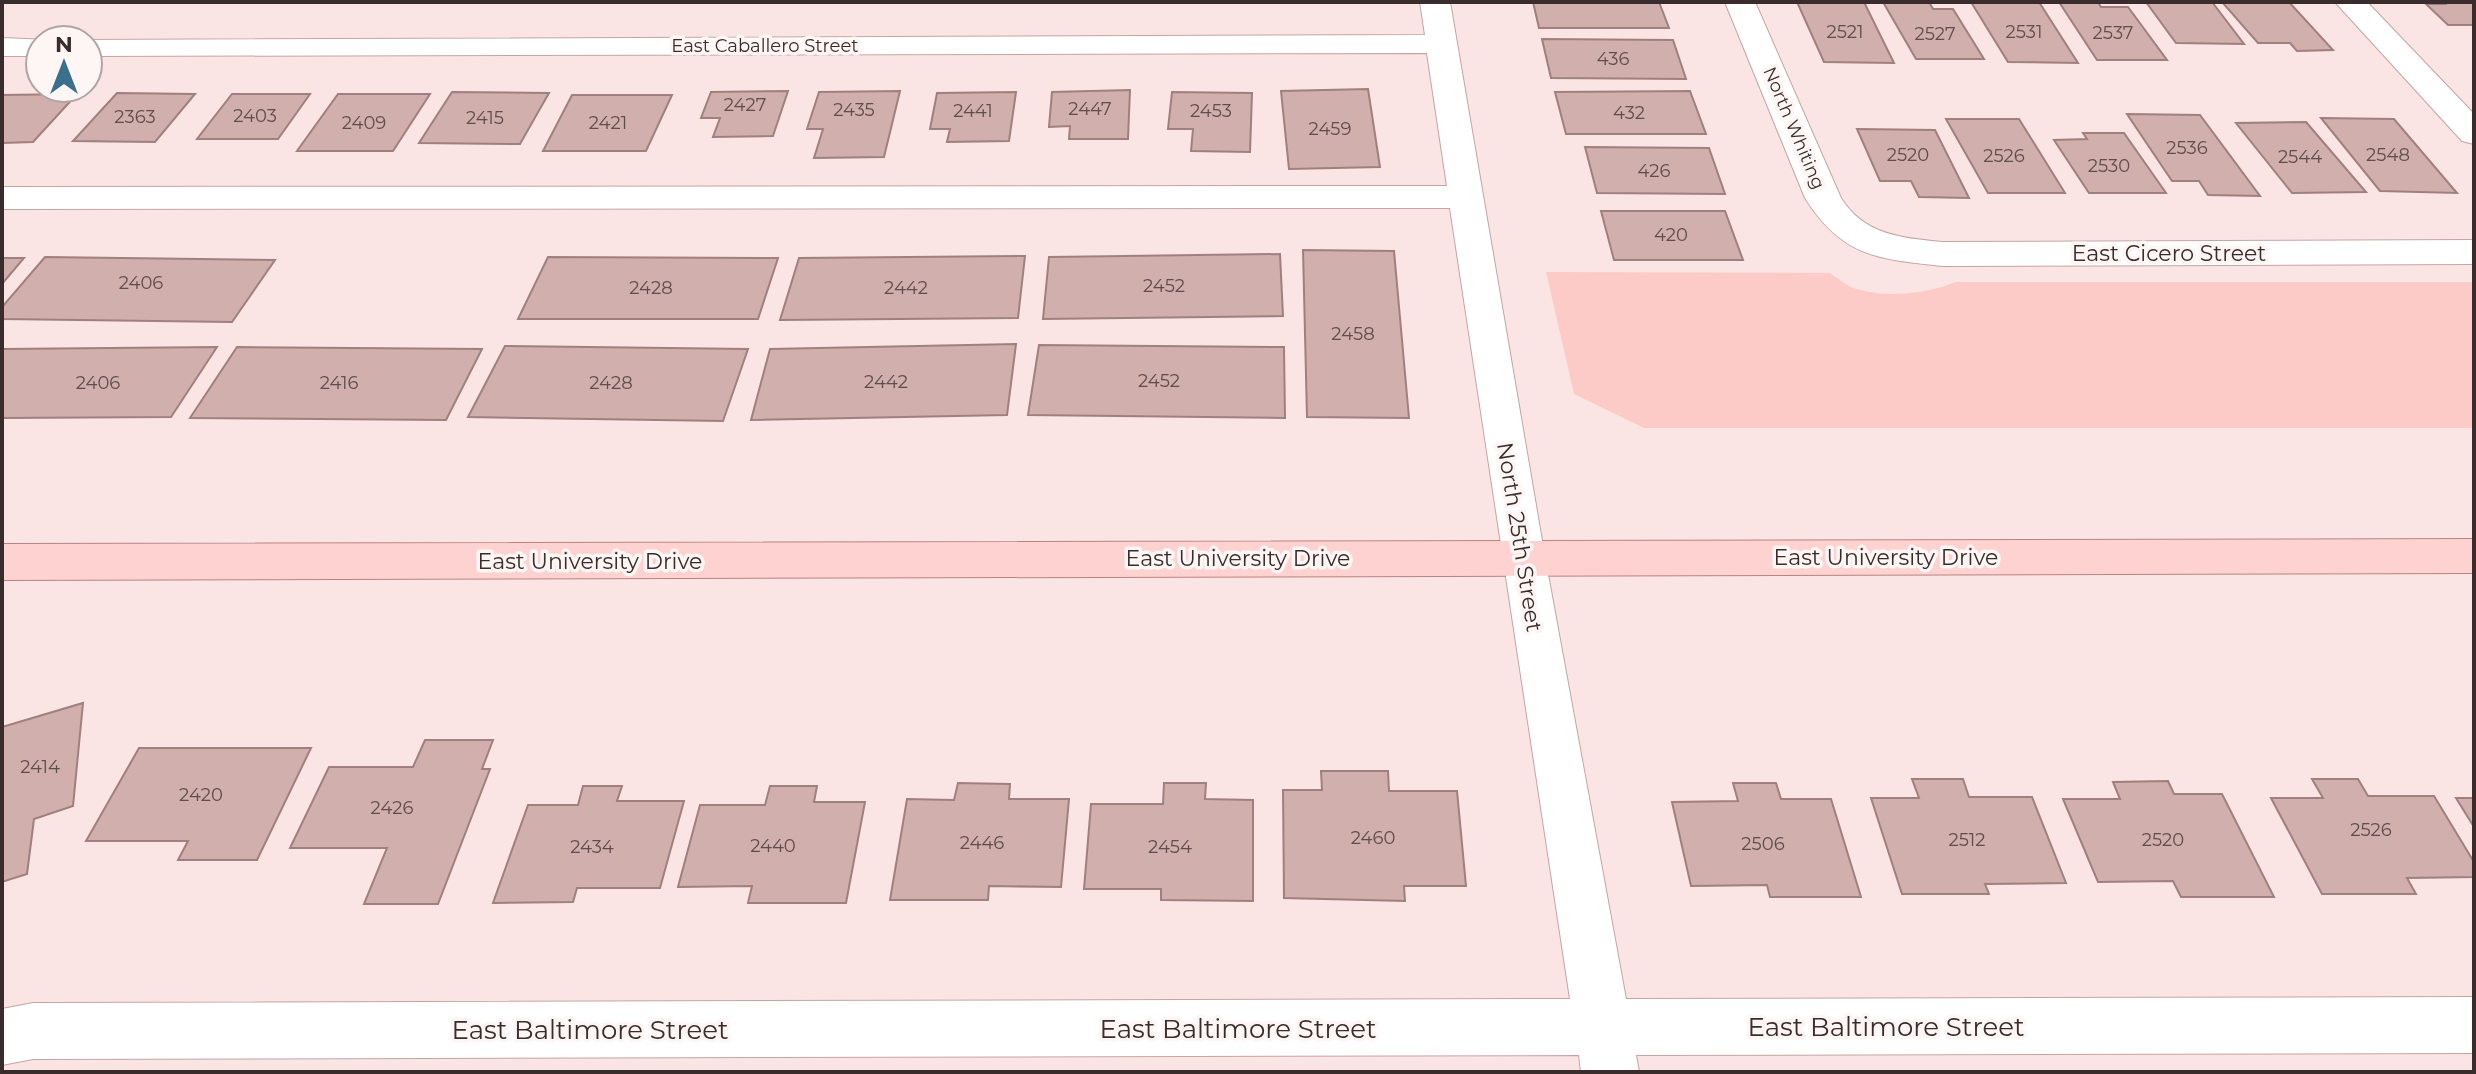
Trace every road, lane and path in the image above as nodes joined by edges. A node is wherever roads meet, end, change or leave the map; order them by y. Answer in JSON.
{"nodes":[{"id":1,"x":1435,"y":2,"type":"edge"},
{"id":2,"x":1740,"y":2,"type":"edge"},
{"id":3,"x":2350,"y":2,"type":"edge"},
{"id":4,"x":1442,"y":44,"type":"junction"},
{"id":5,"x":2,"y":47,"type":"edge"},
{"id":6,"x":24,"y":47,"type":"edge"},
{"id":7,"x":104,"y":47,"type":"edge"},
{"id":8,"x":2474,"y":134,"type":"edge"},
{"id":9,"x":1466,"y":197,"type":"junction"},
{"id":10,"x":2,"y":198,"type":"edge"},
{"id":11,"x":1866,"y":241,"type":"joint"},
{"id":12,"x":2474,"y":252,"type":"edge"},
{"id":13,"x":2474,"y":556,"type":"edge"},
{"id":14,"x":1523,"y":558,"type":"junction"},
{"id":15,"x":2,"y":562,"type":"edge"},
{"id":16,"x":2474,"y":1025,"type":"edge"},
{"id":17,"x":2,"y":1037,"type":"edge"},
{"id":18,"x":1605,"y":1050,"type":"edge"}],
"edges":[{"from":1,"to":4,"type":"street","name":"North 25th Street"},
{"from":2,"to":11,"type":"street","name":"North Whiting"},
{"from":3,"to":8,"type":"street"},
{"from":4,"to":7,"type":"street","name":"East Caballero Street"},
{"from":4,"to":9,"type":"street","name":"North 25th Street"},
{"from":5,"to":6,"type":"street"},
{"from":9,"to":10,"type":"street"},
{"from":9,"to":14,"type":"street","name":"North 25th Street"},
{"from":11,"to":12,"type":"street","name":"East Cicero Street"},
{"from":13,"to":14,"type":"main road","name":"East University Drive"},
{"from":14,"to":15,"type":"main road","name":"East University Drive"},
{"from":14,"to":18,"type":"street","name":"North 25th Street"},
{"from":16,"to":18,"type":"street","name":"East Baltimore Street"},
{"from":17,"to":18,"type":"street","name":"East Baltimore Street"}]}
